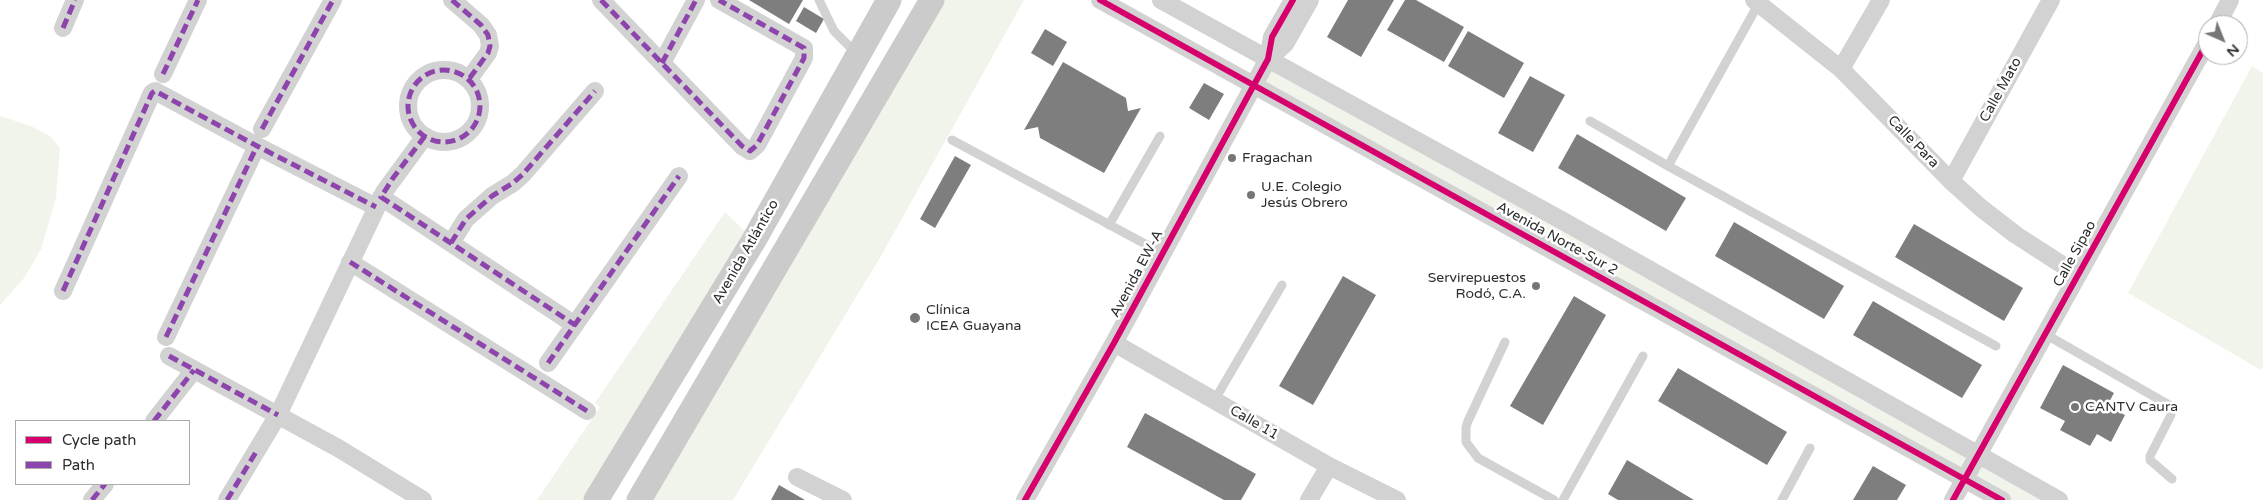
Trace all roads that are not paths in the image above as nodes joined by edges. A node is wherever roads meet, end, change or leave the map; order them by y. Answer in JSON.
{"nodes":[{"id":1,"x":75,"y":0,"type":"edge"},
{"id":2,"x":198,"y":0,"type":"edge"},
{"id":3,"x":333,"y":0,"type":"edge"},
{"id":4,"x":452,"y":0,"type":"edge"},
{"id":5,"x":601,"y":0,"type":"edge"},
{"id":6,"x":696,"y":0,"type":"edge"},
{"id":7,"x":719,"y":0,"type":"edge"},
{"id":8,"x":890,"y":0,"type":"edge"},
{"id":9,"x":932,"y":0,"type":"edge"},
{"id":10,"x":1100,"y":0,"type":"edge"},
{"id":11,"x":1162,"y":0,"type":"edge"},
{"id":12,"x":1293,"y":0,"type":"edge"},
{"id":13,"x":1310,"y":0,"type":"edge"},
{"id":14,"x":1881,"y":0,"type":"edge"},
{"id":15,"x":2051,"y":0,"type":"edge"},
{"id":16,"x":2230,"y":0,"type":"edge"},
{"id":17,"x":822,"y":1,"type":"edge"},
{"id":18,"x":1756,"y":2,"type":"edge"},
{"id":19,"x":2222,"y":15,"type":"edge"},
{"id":20,"x":62,"y":28,"type":"dead end"},
{"id":21,"x":858,"y":55,"type":"junction"},
{"id":22,"x":1268,"y":59,"type":"junction"},
{"id":23,"x":2198,"y":59,"type":"edge"},
{"id":24,"x":662,"y":63,"type":"junction"},
{"id":25,"x":1841,"y":69,"type":"junction"},
{"id":26,"x":163,"y":74,"type":"dead end"},
{"id":27,"x":469,"y":79,"type":"junction"},
{"id":28,"x":1253,"y":86,"type":"junction"},
{"id":29,"x":595,"y":91,"type":"dead end"},
{"id":30,"x":1590,"y":121,"type":"dead end"},
{"id":31,"x":262,"y":129,"type":"dead end"},
{"id":32,"x":425,"y":136,"type":"junction"},
{"id":33,"x":1160,"y":136,"type":"dead end"},
{"id":34,"x":952,"y":140,"type":"dead end"},
{"id":35,"x":257,"y":146,"type":"junction"},
{"id":36,"x":1668,"y":166,"type":"junction"},
{"id":37,"x":679,"y":176,"type":"dead end"},
{"id":38,"x":1951,"y":181,"type":"junction"},
{"id":39,"x":379,"y":202,"type":"junction"},
{"id":40,"x":1109,"y":225,"type":"junction"},
{"id":41,"x":451,"y":243,"type":"junction"},
{"id":42,"x":1162,"y":253,"type":"junction"},
{"id":43,"x":350,"y":262,"type":"junction"},
{"id":44,"x":2078,"y":275,"type":"junction"},
{"id":45,"x":1282,"y":285,"type":"dead end"},
{"id":46,"x":63,"y":290,"type":"dead end"},
{"id":47,"x":575,"y":325,"type":"junction"},
{"id":48,"x":2045,"y":334,"type":"junction"},
{"id":49,"x":166,"y":337,"type":"dead end"},
{"id":50,"x":1505,"y":342,"type":"dead end"},
{"id":51,"x":1114,"y":343,"type":"junction"},
{"id":52,"x":1996,"y":346,"type":"dead end"},
{"id":53,"x":170,"y":356,"type":"dead end"},
{"id":54,"x":1642,"y":356,"type":"dead end"},
{"id":55,"x":548,"y":363,"type":"dead end"},
{"id":56,"x":194,"y":370,"type":"junction"},
{"id":57,"x":1214,"y":401,"type":"junction"},
{"id":58,"x":587,"y":411,"type":"dead end"},
{"id":59,"x":278,"y":415,"type":"junction"},
{"id":60,"x":155,"y":420,"type":"edge"},
{"id":61,"x":1810,"y":448,"type":"dead end"},
{"id":62,"x":1977,"y":455,"type":"junction"},
{"id":63,"x":1329,"y":466,"type":"junction"},
{"id":64,"x":797,"y":476,"type":"dead end"},
{"id":65,"x":1964,"y":479,"type":"junction"},
{"id":66,"x":2172,"y":479,"type":"dead end"},
{"id":67,"x":104,"y":485,"type":"edge"},
{"id":68,"x":92,"y":500,"type":"edge"},
{"id":69,"x":227,"y":500,"type":"edge"},
{"id":70,"x":423,"y":500,"type":"edge"},
{"id":71,"x":596,"y":500,"type":"edge"},
{"id":72,"x":639,"y":500,"type":"edge"},
{"id":73,"x":843,"y":500,"type":"edge"},
{"id":74,"x":1025,"y":500,"type":"edge"},
{"id":75,"x":1310,"y":500,"type":"edge"},
{"id":76,"x":1397,"y":500,"type":"edge"},
{"id":77,"x":1554,"y":500,"type":"edge"},
{"id":78,"x":1563,"y":500,"type":"edge"},
{"id":79,"x":1782,"y":500,"type":"edge"},
{"id":80,"x":1953,"y":500,"type":"edge"},
{"id":81,"x":2002,"y":500,"type":"edge"},
{"id":82,"x":2059,"y":500,"type":"edge"}],
"edges":[{"from":1,"to":20,"type":"street"},
{"from":2,"to":26,"type":"street"},
{"from":3,"to":31,"type":"street"},
{"from":4,"to":27,"type":"street"},
{"from":5,"to":24,"type":"street"},
{"from":6,"to":24,"type":"street"},
{"from":7,"to":24,"type":"street"},
{"from":8,"to":21,"type":"main road","name":"Avenida Atlántico"},
{"from":9,"to":72,"type":"main road"},
{"from":10,"to":28,"type":"street","name":"Avenida Norte-Sur 2"},
{"from":11,"to":22,"type":"street","name":"Avenida Norte-Sur 2"},
{"from":12,"to":22,"type":"street"},
{"from":13,"to":22,"type":"street"},
{"from":14,"to":25,"type":"street"},
{"from":15,"to":38,"type":"street","name":"Calle Mato"},
{"from":16,"to":19,"type":"street"},
{"from":17,"to":21,"type":"lane"},
{"from":18,"to":25,"type":"street","name":"Calle Para"},
{"from":18,"to":36,"type":"lane"},
{"from":21,"to":71,"type":"main road","name":"Avenida Atlántico"},
{"from":22,"to":28,"type":"street","name":"Avenida EW-A"},
{"from":22,"to":62,"type":"street","name":"Avenida Norte-Sur 2"},
{"from":23,"to":44,"type":"street","name":"Calle Sipao"},
{"from":25,"to":38,"type":"street","name":"Calle Para"},
{"from":27,"to":32,"type":"street"},
{"from":27,"to":32,"type":"street"},
{"from":28,"to":42,"type":"street","name":"Avenida EW-A"},
{"from":28,"to":65,"type":"street","name":"Avenida Norte-Sur 2"},
{"from":29,"to":41,"type":"street"},
{"from":30,"to":36,"type":"lane"},
{"from":32,"to":39,"type":"street"},
{"from":33,"to":40,"type":"lane"},
{"from":34,"to":40,"type":"lane"},
{"from":35,"to":39,"type":"street"},
{"from":35,"to":46,"type":"street"},
{"from":35,"to":49,"type":"street"},
{"from":36,"to":52,"type":"lane"},
{"from":37,"to":47,"type":"street"},
{"from":38,"to":44,"type":"street","name":"Calle Para"},
{"from":39,"to":41,"type":"street"},
{"from":39,"to":43,"type":"street"},
{"from":40,"to":42,"type":"lane"},
{"from":41,"to":47,"type":"street"},
{"from":42,"to":51,"type":"street","name":"Avenida EW-A"},
{"from":43,"to":58,"type":"street"},
{"from":43,"to":59,"type":"street"},
{"from":44,"to":48,"type":"street","name":"Calle Sipao"},
{"from":45,"to":57,"type":"lane"},
{"from":47,"to":55,"type":"street"},
{"from":48,"to":62,"type":"street","name":"Calle Sipao"},
{"from":48,"to":66,"type":"lane"},
{"from":50,"to":77,"type":"lane"},
{"from":51,"to":57,"type":"street","name":"Calle 11"},
{"from":51,"to":74,"type":"street","name":"Avenida EW-A"},
{"from":53,"to":56,"type":"street"},
{"from":54,"to":78,"type":"lane"},
{"from":56,"to":59,"type":"street"},
{"from":56,"to":60,"type":"street"},
{"from":57,"to":63,"type":"street","name":"Calle 11"},
{"from":59,"to":69,"type":"street"},
{"from":59,"to":70,"type":"street"},
{"from":61,"to":79,"type":"lane"},
{"from":62,"to":65,"type":"street","name":"Calle Sipao"},
{"from":62,"to":82,"type":"street","name":"Avenida Norte-Sur 2"},
{"from":63,"to":75,"type":"street"},
{"from":63,"to":76,"type":"street","name":"Calle 11"},
{"from":64,"to":73,"type":"street"},
{"from":65,"to":80,"type":"street","name":"Calle Sipao"},
{"from":65,"to":81,"type":"street","name":"Avenida Norte-Sur 2"},
{"from":67,"to":68,"type":"street"}]}
